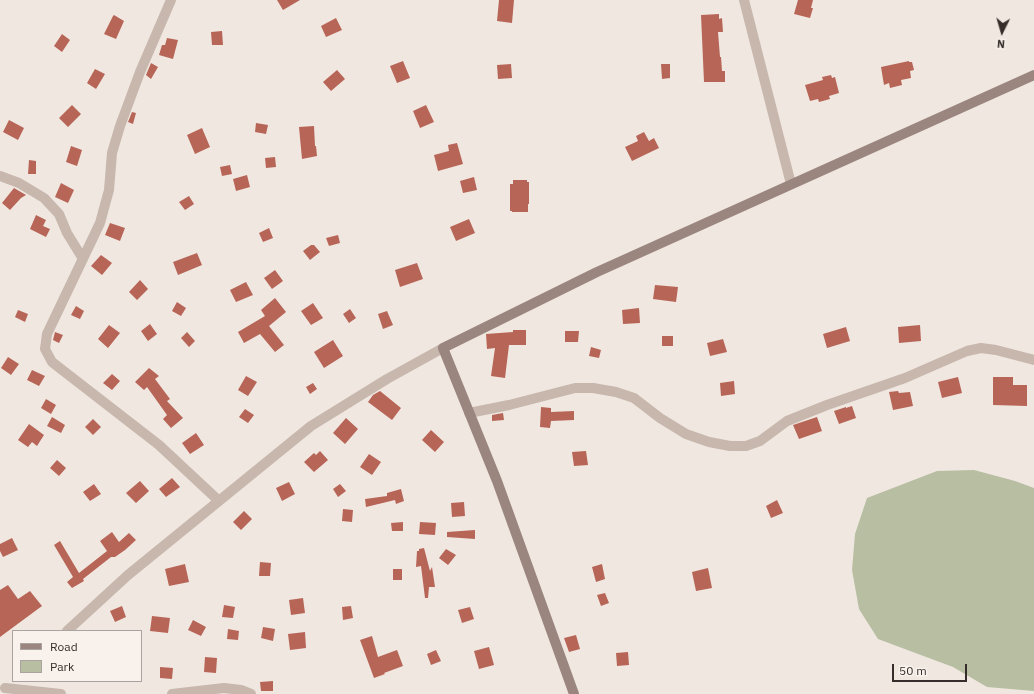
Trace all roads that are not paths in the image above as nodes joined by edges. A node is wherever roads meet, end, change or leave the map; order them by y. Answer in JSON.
{"nodes":[{"id":1,"x":171,"y":0,"type":"edge"},
{"id":2,"x":744,"y":0,"type":"edge"},
{"id":3,"x":1034,"y":75,"type":"edge"},
{"id":4,"x":0,"y":176,"type":"edge"},
{"id":5,"x":791,"y":184,"type":"junction"},
{"id":6,"x":83,"y":259,"type":"junction"},
{"id":7,"x":443,"y":348,"type":"junction"},
{"id":8,"x":1034,"y":360,"type":"edge"},
{"id":9,"x":469,"y":413,"type":"junction"},
{"id":10,"x":219,"y":501,"type":"junction"},
{"id":11,"x":68,"y":630,"type":"edge"},
{"id":12,"x":12,"y":682,"type":"edge"},
{"id":13,"x":2,"y":691,"type":"edge"},
{"id":14,"x":61,"y":694,"type":"edge"},
{"id":15,"x":172,"y":694,"type":"edge"},
{"id":16,"x":251,"y":694,"type":"edge"},
{"id":17,"x":574,"y":694,"type":"edge"}],
"edges":[{"from":1,"to":6,"type":"street"},
{"from":2,"to":5,"type":"street"},
{"from":3,"to":5,"type":"street"},
{"from":4,"to":6,"type":"street"},
{"from":5,"to":7,"type":"street"},
{"from":6,"to":10,"type":"street"},
{"from":7,"to":9,"type":"street"},
{"from":7,"to":10,"type":"street"},
{"from":8,"to":9,"type":"street"},
{"from":9,"to":17,"type":"street"},
{"from":10,"to":11,"type":"street"},
{"from":12,"to":13,"type":"street"},
{"from":13,"to":14,"type":"street"},
{"from":15,"to":16,"type":"street"}]}
